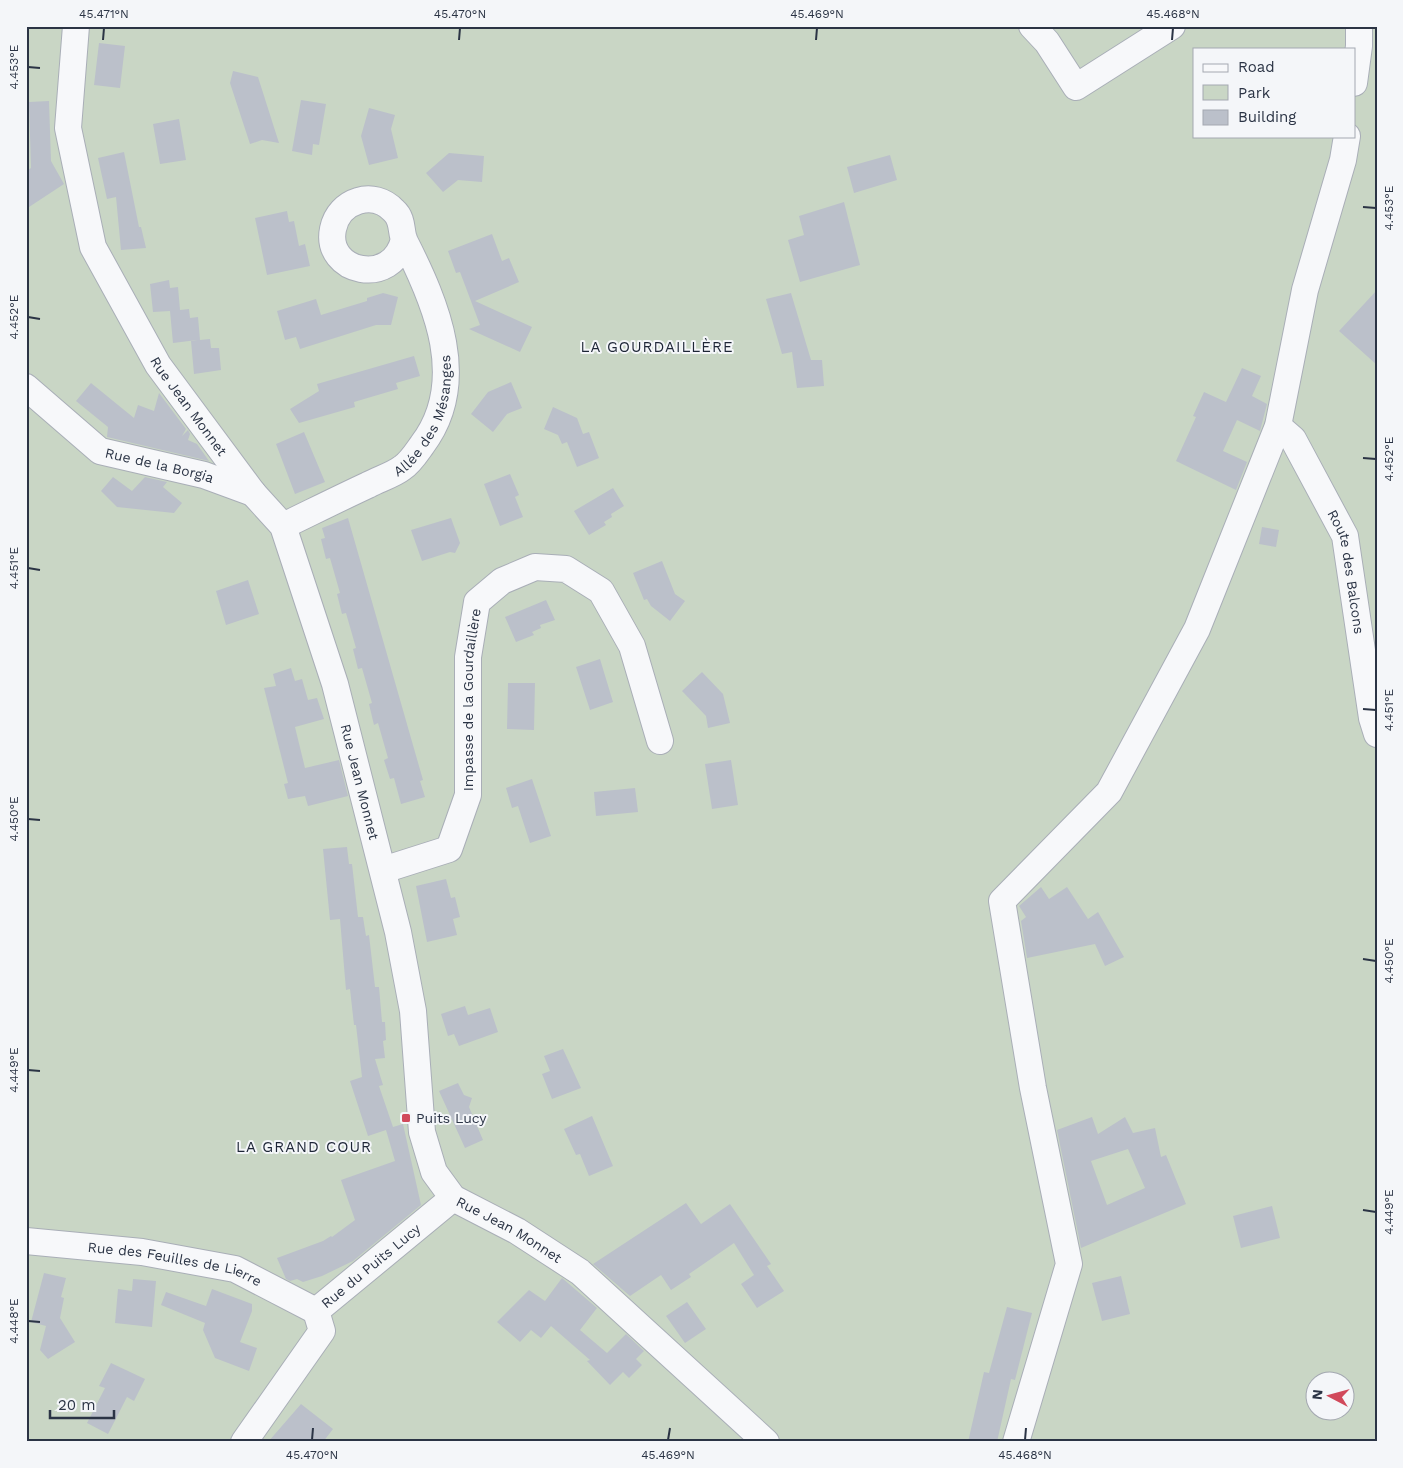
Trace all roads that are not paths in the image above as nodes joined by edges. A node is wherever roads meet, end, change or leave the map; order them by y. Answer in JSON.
{"nodes":[{"id":1,"x":76,"y":26,"type":"edge"},
{"id":2,"x":1032,"y":26,"type":"edge"},
{"id":3,"x":1172,"y":26,"type":"edge"},
{"id":4,"x":1359,"y":26,"type":"edge"},
{"id":5,"x":1356,"y":68,"type":"edge"},
{"id":6,"x":1347,"y":138,"type":"edge"},
{"id":7,"x":404,"y":239,"type":"dead end"},
{"id":8,"x":26,"y":387,"type":"edge"},
{"id":9,"x":1278,"y":426,"type":"junction"},
{"id":10,"x":253,"y":493,"type":"junction"},
{"id":11,"x":283,"y":526,"type":"junction"},
{"id":12,"x":1377,"y":734,"type":"edge"},
{"id":13,"x":660,"y":741,"type":"dead end"},
{"id":14,"x":383,"y":870,"type":"junction"},
{"id":15,"x":453,"y":1198,"type":"junction"},
{"id":16,"x":26,"y":1241,"type":"edge"},
{"id":17,"x":316,"y":1312,"type":"junction"},
{"id":18,"x":244,"y":1442,"type":"edge"},
{"id":19,"x":766,"y":1442,"type":"edge"},
{"id":20,"x":1016,"y":1442,"type":"edge"}],
"edges":[{"from":1,"to":10,"type":"street","name":"Rue Jean Monnet"},
{"from":2,"to":3,"type":"street"},
{"from":4,"to":5,"type":"street"},
{"from":6,"to":9,"type":"street"},
{"from":7,"to":11,"type":"street","name":"Allée des Mésanges"},
{"from":8,"to":10,"type":"street","name":"Rue de la Borgia"},
{"from":9,"to":12,"type":"street","name":"Route des Balcons"},
{"from":9,"to":20,"type":"street"},
{"from":10,"to":11,"type":"street","name":"Rue Jean Monnet"},
{"from":11,"to":14,"type":"street","name":"Rue Jean Monnet"},
{"from":13,"to":14,"type":"street","name":"Impasse de la Gourdaillère"},
{"from":14,"to":15,"type":"street","name":"Rue Jean Monnet"},
{"from":15,"to":17,"type":"street","name":"Rue du Puits Lucy"},
{"from":15,"to":19,"type":"street","name":"Rue Jean Monnet"},
{"from":16,"to":17,"type":"street","name":"Rue des Feuilles de Lierre"},
{"from":17,"to":18,"type":"street","name":"Rue du Puits Lucy"}]}
